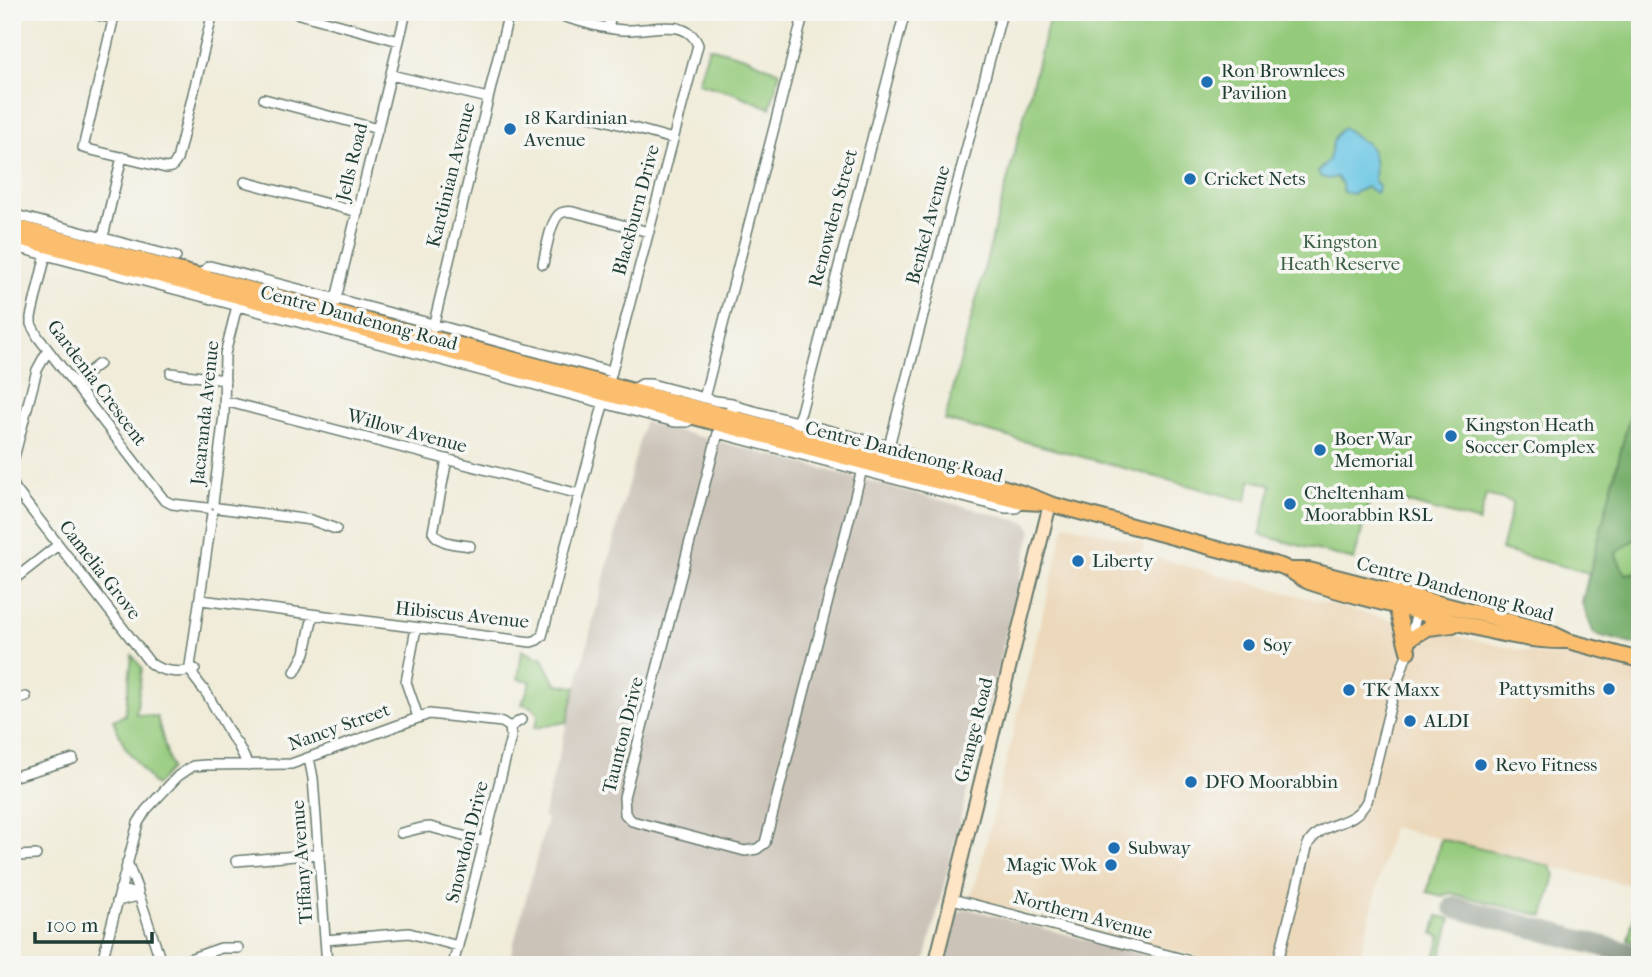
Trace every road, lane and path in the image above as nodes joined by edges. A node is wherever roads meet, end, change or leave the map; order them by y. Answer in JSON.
{"nodes":[{"id":1,"x":85,"y":12,"type":"edge"},
{"id":2,"x":213,"y":12,"type":"edge"},
{"id":3,"x":292,"y":12,"type":"edge"},
{"id":4,"x":406,"y":12,"type":"edge"},
{"id":5,"x":509,"y":12,"type":"edge"},
{"id":6,"x":548,"y":12,"type":"edge"},
{"id":7,"x":612,"y":12,"type":"edge"},
{"id":8,"x":804,"y":12,"type":"edge"},
{"id":9,"x":905,"y":12,"type":"edge"},
{"id":10,"x":1002,"y":12,"type":"edge"},
{"id":11,"x":115,"y":16,"type":"edge"},
{"id":12,"x":608,"y":28,"type":"junction"},
{"id":13,"x":399,"y":41,"type":"junction"},
{"id":14,"x":391,"y":75,"type":"junction"},
{"id":15,"x":264,"y":99,"type":"dead end"},
{"id":16,"x":488,"y":99,"type":"junction"},
{"id":17,"x":579,"y":113,"type":"dead end"},
{"id":18,"x":378,"y":129,"type":"junction"},
{"id":19,"x":673,"y":139,"type":"junction"},
{"id":20,"x":122,"y":157,"type":"junction"},
{"id":21,"x":244,"y":182,"type":"dead end"},
{"id":22,"x":358,"y":212,"type":"junction"},
{"id":23,"x":12,"y":214,"type":"edge"},
{"id":24,"x":12,"y":226,"type":"edge"},
{"id":25,"x":649,"y":232,"type":"junction"},
{"id":26,"x":12,"y":236,"type":"edge"},
{"id":27,"x":12,"y":246,"type":"edge"},
{"id":28,"x":48,"y":246,"type":"junction"},
{"id":29,"x":100,"y":248,"type":"junction"},
{"id":30,"x":543,"y":264,"type":"dead end"},
{"id":31,"x":199,"y":275,"type":"junction"},
{"id":32,"x":240,"y":296,"type":"junction"},
{"id":33,"x":334,"y":310,"type":"junction"},
{"id":34,"x":431,"y":335,"type":"junction"},
{"id":35,"x":51,"y":354,"type":"junction"},
{"id":36,"x":99,"y":363,"type":"dead end"},
{"id":37,"x":172,"y":373,"type":"dead end"},
{"id":38,"x":225,"y":380,"type":"junction"},
{"id":39,"x":74,"y":383,"type":"junction"},
{"id":40,"x":608,"y":388,"type":"junction"},
{"id":41,"x":632,"y":390,"type":"junction"},
{"id":42,"x":704,"y":398,"type":"junction"},
{"id":43,"x":225,"y":401,"type":"junction"},
{"id":44,"x":739,"y":407,"type":"junction"},
{"id":45,"x":721,"y":424,"type":"junction"},
{"id":46,"x":796,"y":428,"type":"junction"},
{"id":47,"x":889,"y":446,"type":"junction"},
{"id":48,"x":447,"y":459,"type":"junction"},
{"id":49,"x":864,"y":462,"type":"junction"},
{"id":50,"x":12,"y":465,"type":"edge"},
{"id":51,"x":922,"y":467,"type":"junction"},
{"id":52,"x":12,"y":482,"type":"edge"},
{"id":53,"x":579,"y":494,"type":"junction"},
{"id":54,"x":1051,"y":504,"type":"junction"},
{"id":55,"x":212,"y":508,"type":"junction"},
{"id":56,"x":336,"y":529,"type":"dead end"},
{"id":57,"x":58,"y":545,"type":"junction"},
{"id":58,"x":470,"y":546,"type":"dead end"},
{"id":59,"x":1291,"y":570,"type":"junction"},
{"id":60,"x":12,"y":581,"type":"edge"},
{"id":61,"x":201,"y":600,"type":"junction"},
{"id":62,"x":1419,"y":605,"type":"junction"},
{"id":63,"x":1396,"y":606,"type":"junction"},
{"id":64,"x":313,"y":615,"type":"junction"},
{"id":65,"x":1465,"y":624,"type":"junction"},
{"id":66,"x":416,"y":628,"type":"junction"},
{"id":67,"x":1568,"y":641,"type":"junction"},
{"id":68,"x":1409,"y":644,"type":"junction"},
{"id":69,"x":1640,"y":660,"type":"edge"},
{"id":70,"x":192,"y":669,"type":"junction"},
{"id":71,"x":295,"y":672,"type":"dead end"},
{"id":72,"x":26,"y":697,"type":"dead end"},
{"id":73,"x":12,"y":700,"type":"edge"},
{"id":74,"x":418,"y":717,"type":"junction"},
{"id":75,"x":522,"y":720,"type":"dead end"},
{"id":76,"x":510,"y":727,"type":"junction"},
{"id":77,"x":232,"y":737,"type":"junction"},
{"id":78,"x":309,"y":758,"type":"junction"},
{"id":79,"x":73,"y":759,"type":"dead end"},
{"id":80,"x":234,"y":765,"type":"junction"},
{"id":81,"x":248,"y":765,"type":"junction"},
{"id":82,"x":12,"y":777,"type":"edge"},
{"id":83,"x":401,"y":833,"type":"dead end"},
{"id":84,"x":485,"y":842,"type":"junction"},
{"id":85,"x":12,"y":854,"type":"edge"},
{"id":86,"x":318,"y":854,"type":"junction"},
{"id":87,"x":36,"y":855,"type":"dead end"},
{"id":88,"x":236,"y":861,"type":"dead end"},
{"id":89,"x":127,"y":862,"type":"junction"},
{"id":90,"x":120,"y":889,"type":"junction"},
{"id":91,"x":138,"y":896,"type":"junction"},
{"id":92,"x":951,"y":899,"type":"junction"},
{"id":93,"x":117,"y":901,"type":"junction"},
{"id":94,"x":325,"y":940,"type":"junction"},
{"id":95,"x":458,"y":946,"type":"junction"},
{"id":96,"x":238,"y":948,"type":"dead end"},
{"id":97,"x":101,"y":965,"type":"edge"},
{"id":98,"x":162,"y":965,"type":"edge"},
{"id":99,"x":172,"y":965,"type":"edge"},
{"id":100,"x":327,"y":965,"type":"edge"},
{"id":101,"x":453,"y":965,"type":"edge"},
{"id":102,"x":935,"y":965,"type":"edge"},
{"id":103,"x":1206,"y":965,"type":"edge"},
{"id":104,"x":1277,"y":965,"type":"edge"}],
"edges":[{"from":1,"to":11,"type":"street"},
{"from":2,"to":20,"type":"street"},
{"from":3,"to":13,"type":"street"},
{"from":4,"to":13,"type":"street","name":"Jells Road"},
{"from":5,"to":16,"type":"street","name":"Kardinian Avenue"},
{"from":6,"to":12,"type":"street"},
{"from":7,"to":12,"type":"street"},
{"from":8,"to":42,"type":"street"},
{"from":9,"to":46,"type":"street","name":"Renowden Street"},
{"from":10,"to":47,"type":"street","name":"Benkel Avenue"},
{"from":11,"to":20,"type":"street"},
{"from":12,"to":19,"type":"street","name":"Blackburn Drive"},
{"from":13,"to":14,"type":"street","name":"Jells Road"},
{"from":14,"to":16,"type":"street"},
{"from":14,"to":18,"type":"street","name":"Jells Road"},
{"from":15,"to":18,"type":"street"},
{"from":16,"to":34,"type":"street","name":"Kardinian Avenue"},
{"from":17,"to":19,"type":"street"},
{"from":18,"to":22,"type":"street","name":"Jells Road"},
{"from":19,"to":25,"type":"street","name":"Blackburn Drive"},
{"from":20,"to":29,"type":"street"},
{"from":21,"to":22,"type":"street"},
{"from":22,"to":33,"type":"street","name":"Jells Road"},
{"from":23,"to":29,"type":"street","name":"Centre Dandenong Road"},
{"from":24,"to":28,"type":"main road","name":"Centre Dandenong Road"},
{"from":25,"to":30,"type":"street"},
{"from":25,"to":40,"type":"street","name":"Blackburn Drive"},
{"from":26,"to":28,"type":"main road","name":"Centre Dandenong Road"},
{"from":27,"to":28,"type":"street","name":"Centre Dandenong Road"},
{"from":28,"to":29,"type":"main road","name":"Centre Dandenong Road"},
{"from":28,"to":32,"type":"street","name":"Centre Dandenong Road"},
{"from":28,"to":35,"type":"street","name":"Gardenia Crescent"},
{"from":29,"to":31,"type":"main road","name":"Centre Dandenong Road"},
{"from":29,"to":32,"type":"main road","name":"Centre Dandenong Road"},
{"from":31,"to":32,"type":"main road","name":"Centre Dandenong Road"},
{"from":31,"to":33,"type":"street","name":"Centre Dandenong Road"},
{"from":32,"to":33,"type":"main road","name":"Centre Dandenong Road"},
{"from":32,"to":38,"type":"street","name":"Jacaranda Avenue"},
{"from":32,"to":40,"type":"street","name":"Centre Dandenong Road"},
{"from":33,"to":34,"type":"main road","name":"Centre Dandenong Road"},
{"from":34,"to":40,"type":"main road","name":"Centre Dandenong Road"},
{"from":35,"to":39,"type":"street","name":"Gardenia Crescent"},
{"from":35,"to":50,"type":"street"},
{"from":36,"to":39,"type":"street"},
{"from":37,"to":38,"type":"street"},
{"from":38,"to":43,"type":"street","name":"Jacaranda Avenue"},
{"from":39,"to":55,"type":"street","name":"Gardenia Crescent"},
{"from":40,"to":41,"type":"main road","name":"Centre Dandenong Road"},
{"from":40,"to":45,"type":"main road","name":"Centre Dandenong Road"},
{"from":40,"to":53,"type":"street","name":"Hibiscus Avenue"},
{"from":41,"to":42,"type":"street","name":"Centre Dandenong Road"},
{"from":41,"to":45,"type":"main road","name":"Centre Dandenong Road"},
{"from":42,"to":44,"type":"street","name":"Centre Dandenong Road"},
{"from":43,"to":48,"type":"street","name":"Willow Avenue"},
{"from":43,"to":55,"type":"street","name":"Jacaranda Avenue"},
{"from":44,"to":45,"type":"street"},
{"from":44,"to":46,"type":"street","name":"Centre Dandenong Road"},
{"from":45,"to":46,"type":"main road","name":"Centre Dandenong Road"},
{"from":45,"to":49,"type":"main road","name":"Centre Dandenong Road"},
{"from":45,"to":49,"type":"street","name":"Taunton Drive"},
{"from":46,"to":47,"type":"street","name":"Centre Dandenong Road"},
{"from":46,"to":49,"type":"main road","name":"Centre Dandenong Road"},
{"from":47,"to":51,"type":"street","name":"Centre Dandenong Road"},
{"from":48,"to":53,"type":"street","name":"Willow Avenue"},
{"from":48,"to":58,"type":"street"},
{"from":49,"to":51,"type":"main road","name":"Centre Dandenong Road"},
{"from":49,"to":54,"type":"main road","name":"Centre Dandenong Road"},
{"from":51,"to":54,"type":"main road","name":"Centre Dandenong Road"},
{"from":52,"to":57,"type":"street","name":"Camelia Grove"},
{"from":53,"to":66,"type":"street","name":"Hibiscus Avenue"},
{"from":54,"to":59,"type":"main road","name":"Centre Dandenong Road"},
{"from":54,"to":92,"type":"main road","name":"Grange Road"},
{"from":55,"to":56,"type":"street","name":"Gardenia Crescent"},
{"from":55,"to":61,"type":"street","name":"Jacaranda Avenue"},
{"from":57,"to":60,"type":"street"},
{"from":57,"to":70,"type":"street","name":"Camelia Grove"},
{"from":59,"to":62,"type":"main road","name":"Centre Dandenong Road"},
{"from":59,"to":63,"type":"main road","name":"Centre Dandenong Road"},
{"from":61,"to":64,"type":"street","name":"Hibiscus Avenue"},
{"from":61,"to":70,"type":"street","name":"Jacaranda Avenue"},
{"from":62,"to":63,"type":"main road","name":"Centre Dandenong Road"},
{"from":62,"to":65,"type":"main road","name":"Centre Dandenong Road"},
{"from":62,"to":67,"type":"main road","name":"Centre Dandenong Road"},
{"from":62,"to":68,"type":"street"},
{"from":63,"to":68,"type":"main road"},
{"from":64,"to":66,"type":"street","name":"Hibiscus Avenue"},
{"from":64,"to":71,"type":"street"},
{"from":65,"to":67,"type":"main road","name":"Centre Dandenong Road"},
{"from":65,"to":68,"type":"main road"},
{"from":66,"to":74,"type":"street"},
{"from":67,"to":69,"type":"main road","name":"Centre Dandenong Road"},
{"from":68,"to":104,"type":"street"},
{"from":70,"to":77,"type":"street","name":"Jacaranda Avenue"},
{"from":72,"to":73,"type":"street"},
{"from":74,"to":76,"type":"street","name":"Nancy Street"},
{"from":74,"to":78,"type":"street","name":"Nancy Street"},
{"from":75,"to":76,"type":"street"},
{"from":76,"to":84,"type":"street","name":"Snowdon Drive"},
{"from":77,"to":80,"type":"street","name":"Jacaranda Avenue"},
{"from":77,"to":81,"type":"street","name":"Jacaranda Avenue"},
{"from":78,"to":81,"type":"street","name":"Nancy Street"},
{"from":78,"to":86,"type":"street","name":"Tiffany Avenue"},
{"from":79,"to":82,"type":"street"},
{"from":80,"to":81,"type":"street","name":"Nancy Street"},
{"from":80,"to":89,"type":"street","name":"Nancy Street"},
{"from":83,"to":84,"type":"street"},
{"from":84,"to":95,"type":"street","name":"Snowdon Drive"},
{"from":85,"to":87,"type":"street"},
{"from":86,"to":88,"type":"street"},
{"from":86,"to":94,"type":"street","name":"Tiffany Avenue"},
{"from":89,"to":90,"type":"street","name":"Nancy Street"},
{"from":89,"to":91,"type":"street"},
{"from":90,"to":91,"type":"street"},
{"from":90,"to":93,"type":"street","name":"Nancy Street"},
{"from":91,"to":93,"type":"street"},
{"from":91,"to":98,"type":"street"},
{"from":92,"to":102,"type":"main road","name":"Grange Road"},
{"from":92,"to":103,"type":"street","name":"Northern Avenue"},
{"from":93,"to":97,"type":"street","name":"Nancy Street"},
{"from":94,"to":95,"type":"street"},
{"from":94,"to":100,"type":"street","name":"Tiffany Avenue"},
{"from":95,"to":101,"type":"street","name":"Snowdon Drive"},
{"from":96,"to":99,"type":"street"}]}
